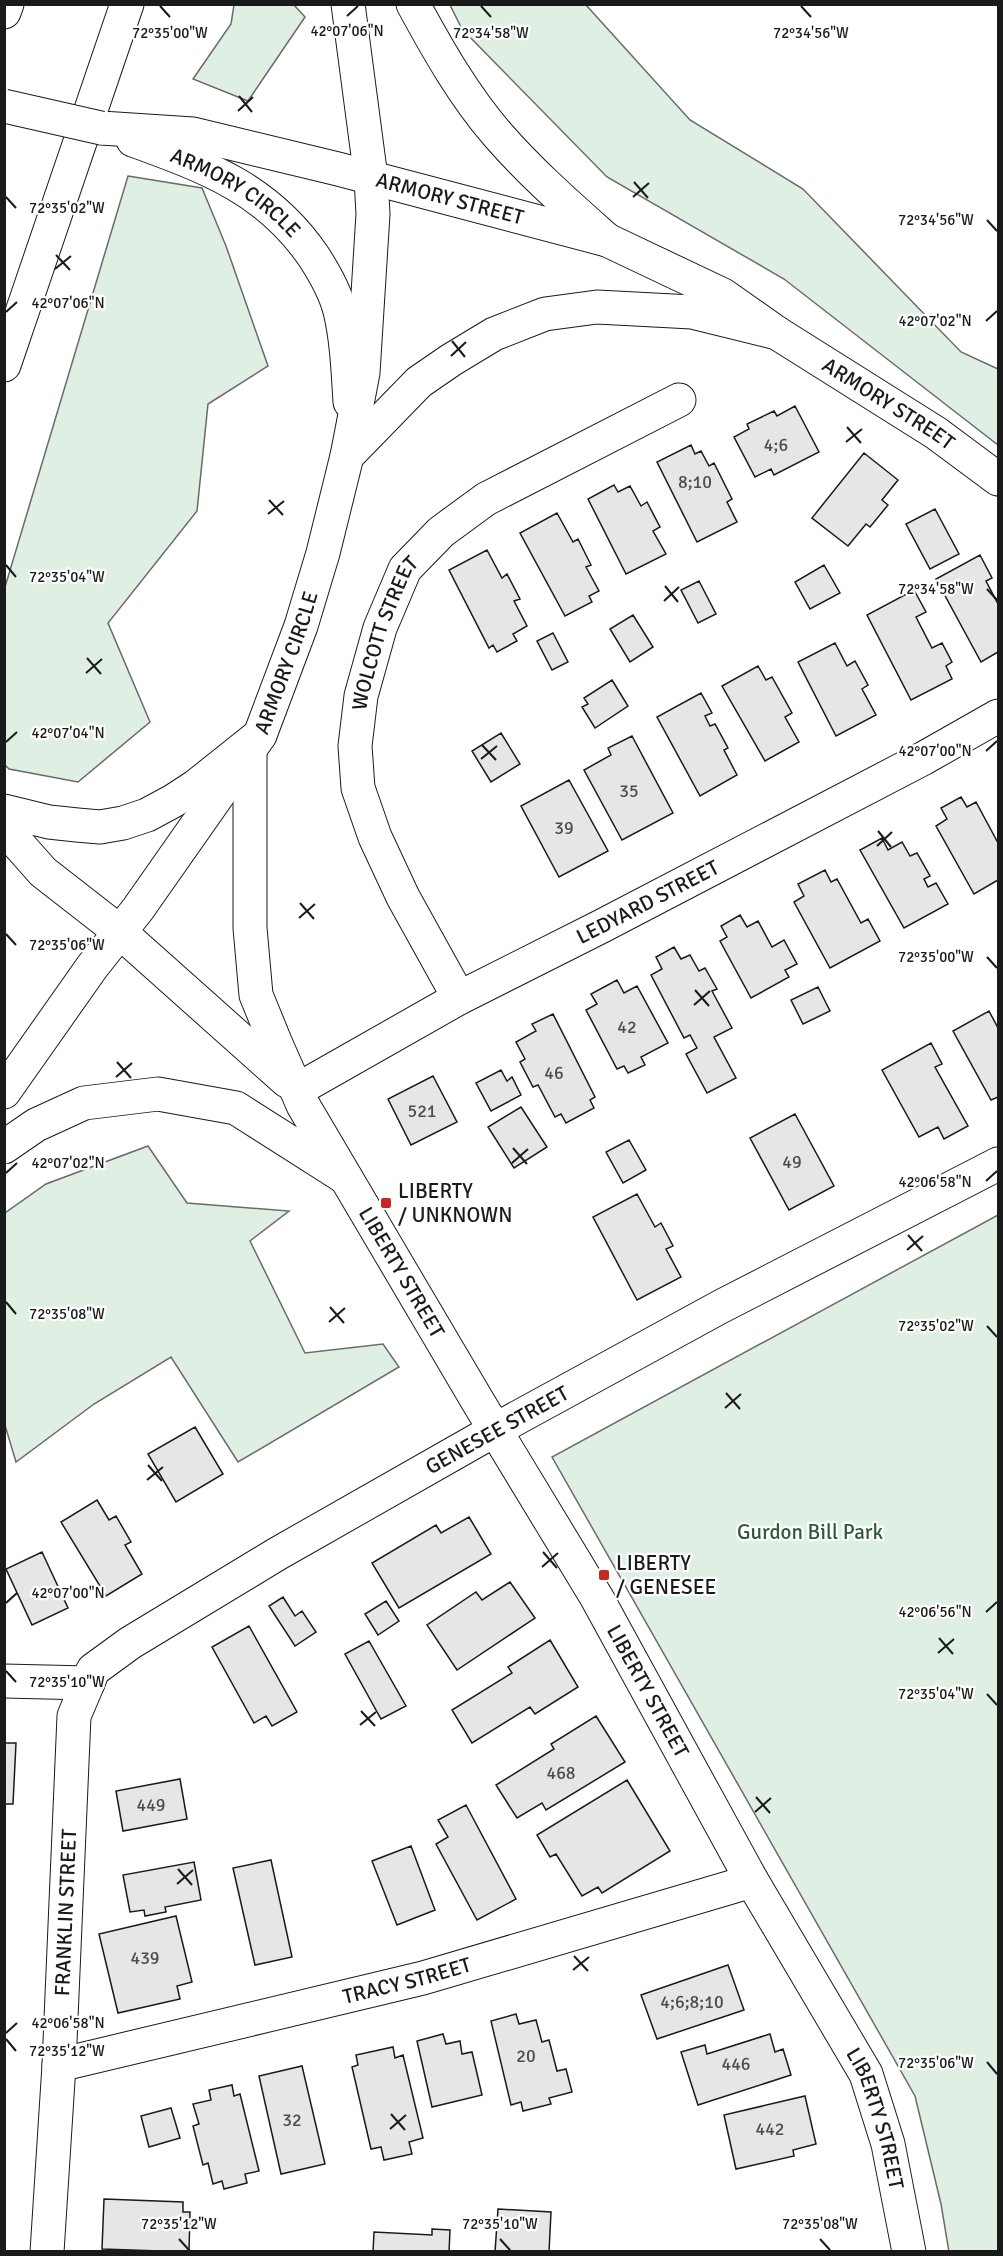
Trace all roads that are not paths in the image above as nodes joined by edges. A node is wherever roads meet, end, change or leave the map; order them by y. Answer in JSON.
{"nodes":[{"id":1,"x":7,"y":4,"type":"edge"},
{"id":2,"x":128,"y":4,"type":"edge"},
{"id":3,"x":348,"y":4,"type":"edge"},
{"id":4,"x":414,"y":4,"type":"edge"},
{"id":5,"x":4,"y":12,"type":"edge"},
{"id":6,"x":4,"y":106,"type":"edge"},
{"id":7,"x":174,"y":143,"type":"junction"},
{"id":8,"x":371,"y":178,"type":"junction"},
{"id":9,"x":608,"y":240,"type":"junction"},
{"id":10,"x":777,"y":333,"type":"junction"},
{"id":11,"x":4,"y":365,"type":"edge"},
{"id":12,"x":679,"y":400,"type":"dead end"},
{"id":13,"x":349,"y":443,"type":"junction"},
{"id":14,"x":999,"y":478,"type":"edge"},
{"id":15,"x":999,"y":716,"type":"edge"},
{"id":16,"x":255,"y":742,"type":"junction"},
{"id":17,"x":4,"y":811,"type":"edge"},
{"id":18,"x":4,"y":828,"type":"edge"},
{"id":19,"x":120,"y":932,"type":"junction"},
{"id":20,"x":459,"y":998,"type":"junction"},
{"id":21,"x":297,"y":1090,"type":"junction"},
{"id":22,"x":4,"y":1092,"type":"edge"},
{"id":23,"x":4,"y":1147,"type":"edge"},
{"id":24,"x":999,"y":1164,"type":"edge"},
{"id":25,"x":346,"y":1178,"type":"junction"},
{"id":26,"x":495,"y":1430,"type":"junction"},
{"id":27,"x":4,"y":1681,"type":"edge"},
{"id":28,"x":88,"y":1683,"type":"junction"},
{"id":29,"x":752,"y":1881,"type":"junction"},
{"id":30,"x":58,"y":2065,"type":"junction"},
{"id":31,"x":47,"y":2252,"type":"edge"},
{"id":32,"x":909,"y":2252,"type":"edge"}],
"edges":[{"from":1,"to":5,"type":"main road"},
{"from":2,"to":11,"type":"main road"},
{"from":3,"to":8,"type":"main road"},
{"from":4,"to":9,"type":"main road"},
{"from":6,"to":7,"type":"main road","name":"ARMORY STREET","bridge":true},
{"from":7,"to":8,"type":"main road","name":"ARMORY STREET"},
{"from":7,"to":13,"type":"main road","name":"ARMORY CIRCLE"},
{"from":8,"to":9,"type":"main road","name":"ARMORY STREET"},
{"from":8,"to":13,"type":"main road"},
{"from":9,"to":10,"type":"main road","name":"ARMORY STREET"},
{"from":10,"to":13,"type":"main road","name":"ARMORY STREET"},
{"from":10,"to":14,"type":"main road","name":"ARMORY STREET"},
{"from":12,"to":20,"type":"main road","name":"WOLCOTT STREET"},
{"from":13,"to":16,"type":"main road","name":"ARMORY CIRCLE"},
{"from":15,"to":20,"type":"main road","name":"LEDYARD STREET"},
{"from":16,"to":17,"type":"main road","name":"ARMORY CIRCLE"},
{"from":16,"to":19,"type":"main road"},
{"from":16,"to":21,"type":"main road","name":"LIBERTY STREET"},
{"from":18,"to":19,"type":"main road","name":"LIBERTY STREET"},
{"from":19,"to":21,"type":"main road","name":"LIBERTY STREET"},
{"from":19,"to":22,"type":"main road"},
{"from":20,"to":21,"type":"main road","name":"LEDYARD STREET"},
{"from":21,"to":25,"type":"main road","name":"LIBERTY STREET"},
{"from":23,"to":25,"type":"main road"},
{"from":24,"to":26,"type":"main road","name":"GENESEE STREET"},
{"from":25,"to":26,"type":"main road","name":"LIBERTY STREET"},
{"from":26,"to":28,"type":"main road","name":"GENESEE STREET"},
{"from":26,"to":29,"type":"main road","name":"LIBERTY STREET"},
{"from":27,"to":28,"type":"main road"},
{"from":28,"to":30,"type":"main road","name":"FRANKLIN STREET"},
{"from":29,"to":30,"type":"main road","name":"TRACY STREET"},
{"from":29,"to":32,"type":"main road","name":"LIBERTY STREET"},
{"from":30,"to":31,"type":"main road","name":"FRANKLIN STREET"}]}
